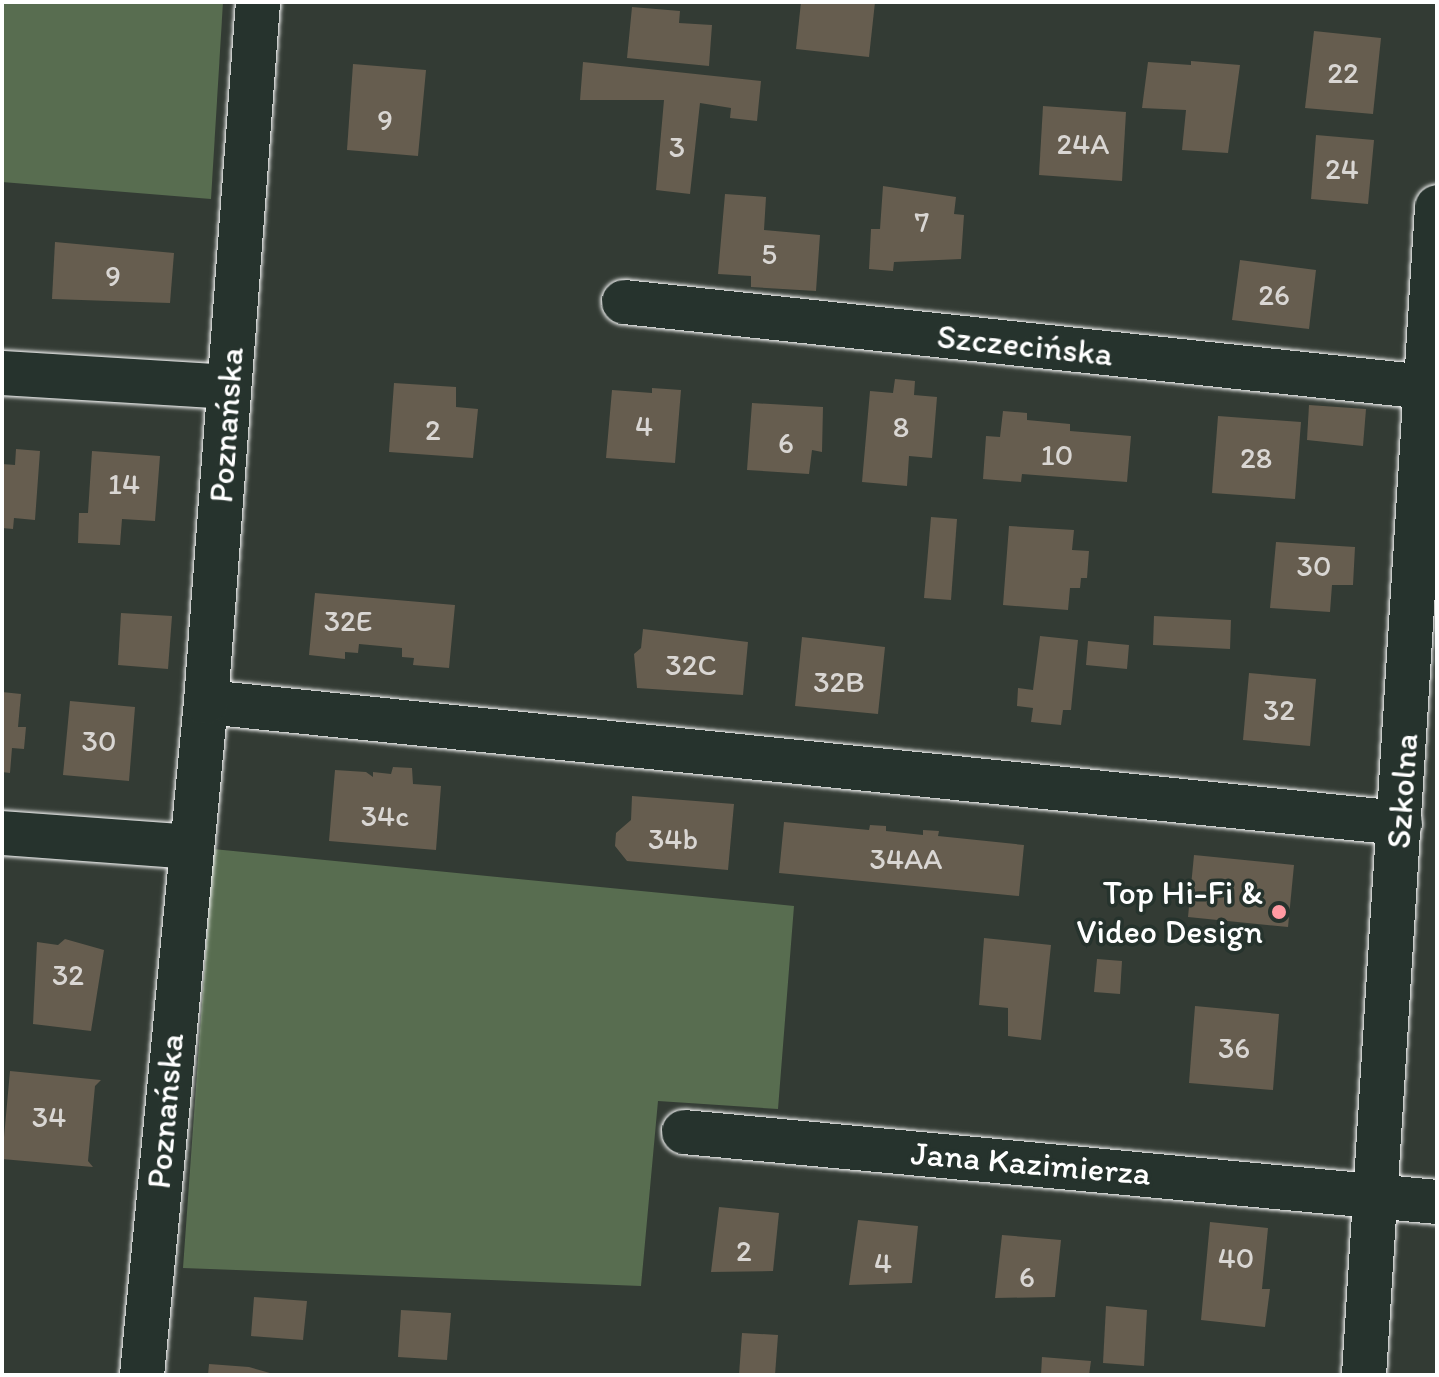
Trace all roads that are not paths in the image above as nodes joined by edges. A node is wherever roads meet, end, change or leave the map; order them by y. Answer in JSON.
{"nodes":[{"id":1,"x":258,"y":2,"type":"edge"},
{"id":2,"x":1437,"y":207,"type":"edge"},
{"id":3,"x":624,"y":302,"type":"dead end"},
{"id":4,"x":2,"y":373,"type":"edge"},
{"id":5,"x":229,"y":387,"type":"junction"},
{"id":6,"x":1426,"y":387,"type":"junction"},
{"id":7,"x":1426,"y":594,"type":"edge"},
{"id":8,"x":206,"y":702,"type":"junction"},
{"id":9,"x":1400,"y":823,"type":"junction"},
{"id":10,"x":2,"y":833,"type":"edge"},
{"id":11,"x":191,"y":847,"type":"junction"},
{"id":12,"x":684,"y":1132,"type":"dead end"},
{"id":13,"x":1377,"y":1194,"type":"junction"},
{"id":14,"x":1437,"y":1202,"type":"edge"},
{"id":15,"x":142,"y":1375,"type":"edge"},
{"id":16,"x":1364,"y":1375,"type":"edge"}],
"edges":[{"from":1,"to":5,"type":"street","name":"Poznańska"},
{"from":2,"to":6,"type":"street","name":"Szkolna"},
{"from":3,"to":6,"type":"street","name":"Szczecińska"},
{"from":4,"to":5,"type":"street"},
{"from":5,"to":8,"type":"street","name":"Poznańska"},
{"from":6,"to":7,"type":"street","name":"Szkolna"},
{"from":7,"to":9,"type":"street","name":"Szkolna"},
{"from":8,"to":9,"type":"street"},
{"from":8,"to":11,"type":"street","name":"Poznańska"},
{"from":9,"to":13,"type":"street","name":"Szkolna"},
{"from":10,"to":11,"type":"street"},
{"from":11,"to":15,"type":"street","name":"Poznańska"},
{"from":12,"to":13,"type":"street","name":"Jana Kazimierza"},
{"from":13,"to":14,"type":"street","name":"Jana Kazimierza"},
{"from":13,"to":16,"type":"street","name":"Szkolna"}]}
